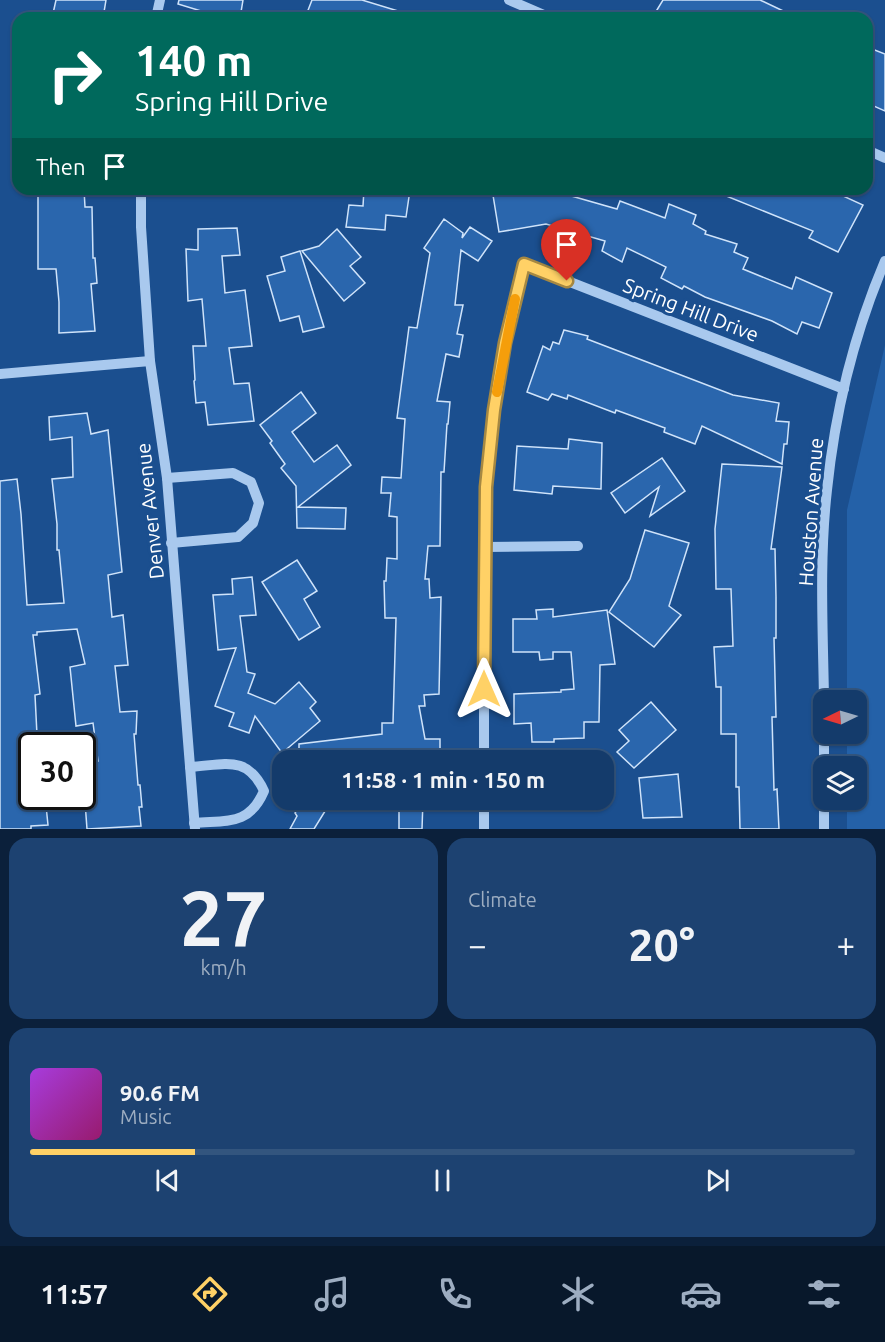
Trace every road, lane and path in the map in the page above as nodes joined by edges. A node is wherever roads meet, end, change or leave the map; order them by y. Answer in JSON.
{"nodes":[{"id":1,"x":509,"y":0,"type":"edge"},
{"id":2,"x":537,"y":12,"type":"edge"},
{"id":3,"x":141,"y":195,"type":"edge"},
{"id":4,"x":885,"y":261,"type":"edge"},
{"id":5,"x":150,"y":361,"type":"junction"},
{"id":6,"x":0,"y":374,"type":"edge"},
{"id":7,"x":844,"y":389,"type":"junction"},
{"id":8,"x":167,"y":478,"type":"junction"},
{"id":9,"x":171,"y":543,"type":"junction"},
{"id":10,"x":578,"y":546,"type":"dead end"},
{"id":11,"x":484,"y":547,"type":"junction"},
{"id":12,"x":824,"y":690,"type":"edge"},
{"id":13,"x":484,"y":750,"type":"edge"},
{"id":14,"x":190,"y":767,"type":"junction"},
{"id":15,"x":484,"y":810,"type":"edge"},
{"id":16,"x":824,"y":810,"type":"edge"},
{"id":17,"x":194,"y":826,"type":"edge"},
{"id":18,"x":484,"y":829,"type":"edge"},
{"id":19,"x":824,"y":829,"type":"edge"}],
"edges":[{"from":1,"to":2,"type":"street"},
{"from":3,"to":5,"type":"street","name":"Denver Avenue"},
{"from":4,"to":7,"type":"street","name":"Houston Avenue"},
{"from":5,"to":6,"type":"street"},
{"from":5,"to":8,"type":"street","name":"Denver Avenue"},
{"from":7,"to":11,"type":"street","name":"Spring Hill Drive"},
{"from":7,"to":12,"type":"street","name":"Houston Avenue"},
{"from":8,"to":9,"type":"street","name":"Denver Avenue"},
{"from":8,"to":9,"type":"street"},
{"from":9,"to":14,"type":"street","name":"Denver Avenue"},
{"from":10,"to":11,"type":"street"},
{"from":11,"to":13,"type":"street"},
{"from":14,"to":17,"type":"street","name":"Denver Avenue"},
{"from":14,"to":17,"type":"street"},
{"from":15,"to":18,"type":"street"},
{"from":16,"to":19,"type":"street"}]}
